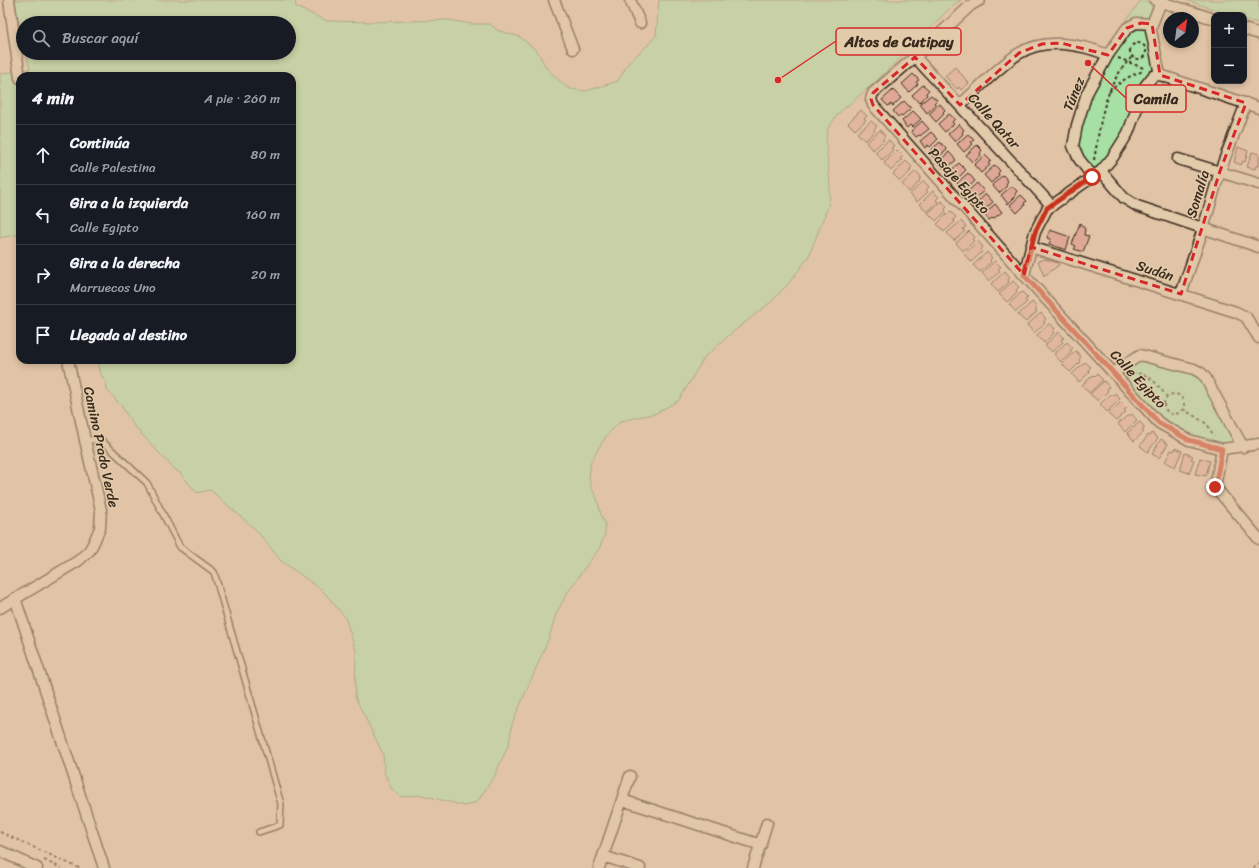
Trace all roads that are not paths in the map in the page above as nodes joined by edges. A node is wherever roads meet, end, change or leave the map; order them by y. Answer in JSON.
{"nodes":[{"id":1,"x":9,"y":0,"type":"edge"},
{"id":2,"x":554,"y":0,"type":"edge"},
{"id":3,"x":630,"y":0,"type":"edge"},
{"id":4,"x":980,"y":0,"type":"edge"},
{"id":5,"x":1158,"y":1,"type":"edge"},
{"id":6,"x":1211,"y":18,"type":"edge"},
{"id":7,"x":640,"y":23,"type":"dead end"},
{"id":8,"x":1152,"y":24,"type":"junction"},
{"id":9,"x":1247,"y":30,"type":"edge"},
{"id":10,"x":1259,"y":34,"type":"edge"},
{"id":11,"x":573,"y":49,"type":"dead end"},
{"id":12,"x":16,"y":50,"type":"edge"},
{"id":13,"x":1108,"y":55,"type":"junction"},
{"id":14,"x":915,"y":57,"type":"junction"},
{"id":15,"x":17,"y":60,"type":"edge"},
{"id":16,"x":19,"y":72,"type":"edge"},
{"id":17,"x":1154,"y":73,"type":"junction"},
{"id":18,"x":1246,"y":103,"type":"junction"},
{"id":19,"x":960,"y":104,"type":"junction"},
{"id":20,"x":1259,"y":108,"type":"edge"},
{"id":21,"x":1178,"y":158,"type":"dead end"},
{"id":22,"x":1220,"y":171,"type":"junction"},
{"id":23,"x":1097,"y":174,"type":"junction"},
{"id":24,"x":1259,"y":184,"type":"edge"},
{"id":25,"x":1052,"y":206,"type":"junction"},
{"id":26,"x":1203,"y":228,"type":"junction"},
{"id":27,"x":1031,"y":247,"type":"junction"},
{"id":28,"x":1259,"y":247,"type":"edge"},
{"id":29,"x":1024,"y":275,"type":"junction"},
{"id":30,"x":1181,"y":294,"type":"junction"},
{"id":31,"x":1259,"y":338,"type":"edge"},
{"id":32,"x":69,"y":364,"type":"edge"},
{"id":33,"x":1113,"y":373,"type":"junction"},
{"id":34,"x":85,"y":440,"type":"junction"},
{"id":35,"x":1259,"y":444,"type":"edge"},
{"id":36,"x":1243,"y":447,"type":"junction"},
{"id":37,"x":1222,"y":449,"type":"junction"},
{"id":38,"x":1259,"y":539,"type":"edge"},
{"id":39,"x":15,"y":598,"type":"junction"},
{"id":40,"x":0,"y":608,"type":"edge"},
{"id":41,"x":630,"y":776,"type":"dead end"},
{"id":42,"x":622,"y":800,"type":"junction"},
{"id":43,"x":767,"y":823,"type":"dead end"},
{"id":44,"x":259,"y":832,"type":"dead end"},
{"id":45,"x":760,"y":845,"type":"junction"},
{"id":46,"x":0,"y":851,"type":"edge"},
{"id":47,"x":603,"y":856,"type":"junction"},
{"id":48,"x":38,"y":868,"type":"edge"},
{"id":49,"x":104,"y":868,"type":"edge"},
{"id":50,"x":599,"y":868,"type":"edge"},
{"id":51,"x":640,"y":868,"type":"edge"},
{"id":52,"x":753,"y":868,"type":"edge"}],
"edges":[{"from":1,"to":12,"type":"street"},
{"from":2,"to":11,"type":"street"},
{"from":3,"to":7,"type":"street"},
{"from":4,"to":14,"type":"street"},
{"from":5,"to":6,"type":"street"},
{"from":5,"to":8,"type":"street"},
{"from":8,"to":13,"type":"street","name":"Túnez"},
{"from":8,"to":17,"type":"street"},
{"from":9,"to":10,"type":"street"},
{"from":13,"to":19,"type":"street"},
{"from":13,"to":23,"type":"street","name":"Túnez"},
{"from":14,"to":19,"type":"street","name":"Calle Qatar"},
{"from":14,"to":29,"type":"street","name":"Pasaje Egipto"},
{"from":15,"to":16,"type":"street"},
{"from":17,"to":18,"type":"street"},
{"from":17,"to":23,"type":"street"},
{"from":18,"to":20,"type":"street"},
{"from":18,"to":22,"type":"street","name":"Somalía"},
{"from":19,"to":25,"type":"street","name":"Calle Qatar"},
{"from":21,"to":22,"type":"street"},
{"from":22,"to":24,"type":"street"},
{"from":22,"to":26,"type":"street","name":"Somalía"},
{"from":23,"to":25,"type":"street"},
{"from":23,"to":26,"type":"street","name":"Túnez"},
{"from":25,"to":27,"type":"street"},
{"from":26,"to":28,"type":"street","name":"Túnez"},
{"from":26,"to":30,"type":"street","name":"Somalía"},
{"from":27,"to":29,"type":"street"},
{"from":27,"to":30,"type":"street","name":"Sudán"},
{"from":29,"to":33,"type":"street","name":"Calle Egipto"},
{"from":30,"to":31,"type":"street","name":"Sudán"},
{"from":32,"to":34,"type":"street","name":"Camino Prado Verde"},
{"from":33,"to":36,"type":"street"},
{"from":33,"to":37,"type":"street","name":"Calle Egipto"},
{"from":34,"to":39,"type":"street","name":"Camino Prado Verde"},
{"from":34,"to":44,"type":"lane"},
{"from":35,"to":36,"type":"street","name":"Calle Egipto"},
{"from":36,"to":37,"type":"street","name":"Calle Egipto"},
{"from":37,"to":38,"type":"street"},
{"from":39,"to":40,"type":"street","name":"Camino Prado Verde"},
{"from":39,"to":49,"type":"street"},
{"from":41,"to":42,"type":"street"},
{"from":42,"to":45,"type":"street"},
{"from":42,"to":47,"type":"street"},
{"from":43,"to":45,"type":"street"},
{"from":45,"to":52,"type":"street"},
{"from":46,"to":48,"type":"street"},
{"from":47,"to":50,"type":"street"},
{"from":47,"to":51,"type":"street"}]}
